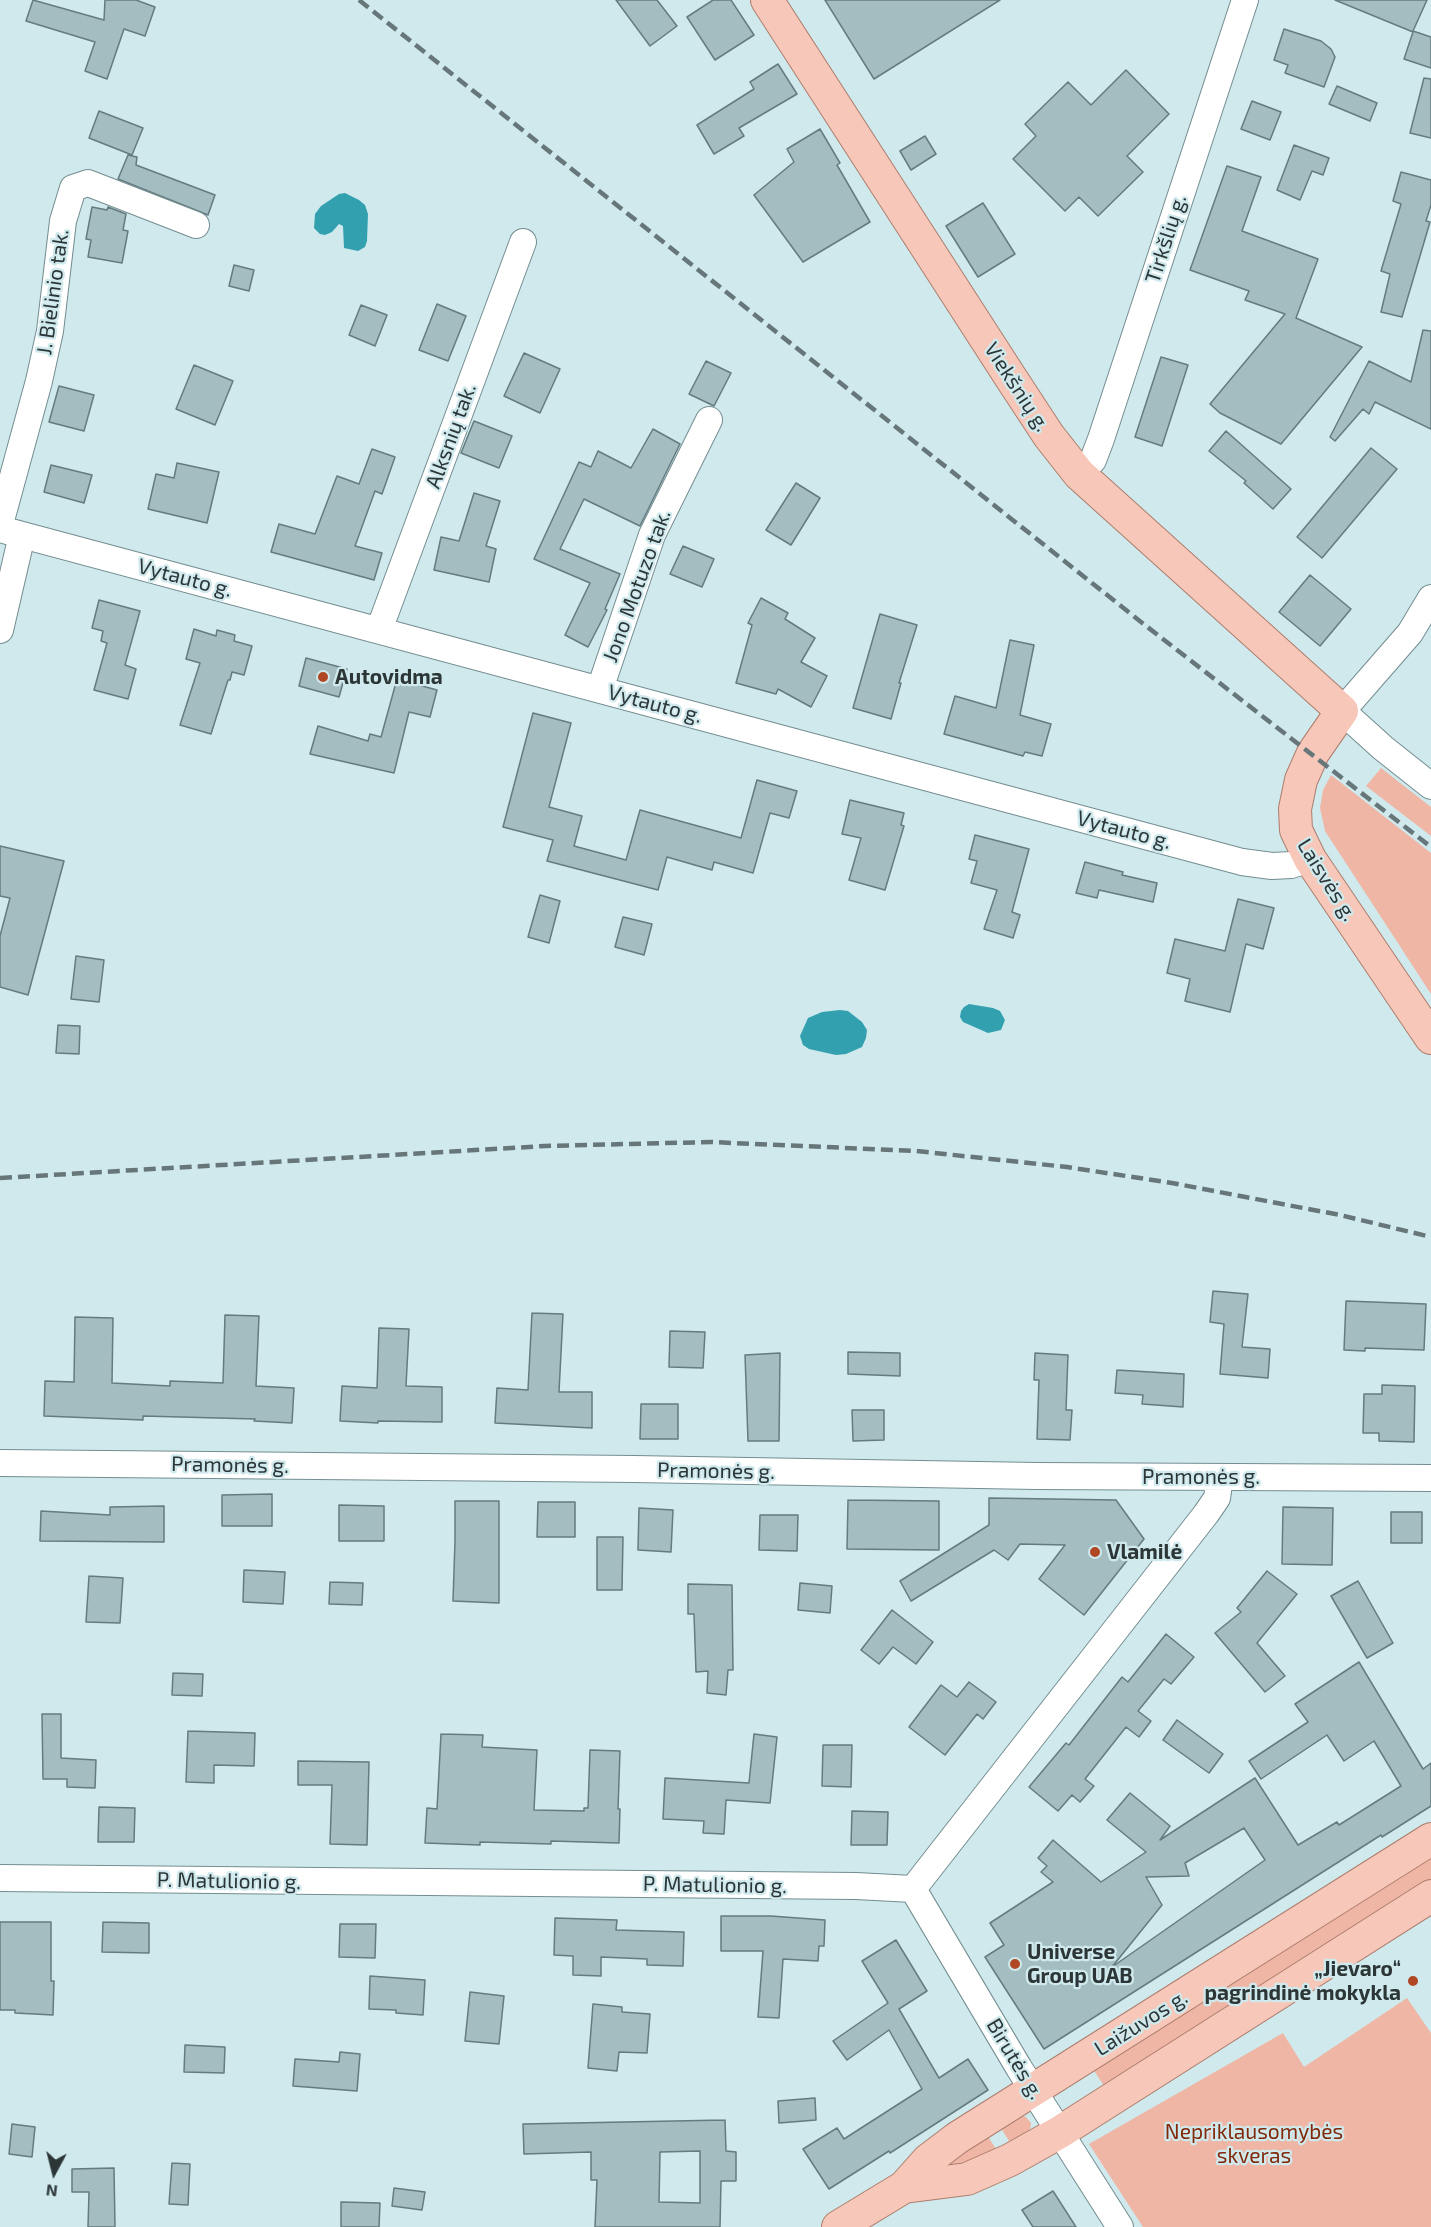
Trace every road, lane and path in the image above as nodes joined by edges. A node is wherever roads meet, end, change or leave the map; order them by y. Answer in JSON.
{"nodes":[{"id":1,"x":767,"y":0,"type":"edge"},
{"id":2,"x":1245,"y":0,"type":"edge"},
{"id":3,"x":196,"y":225,"type":"dead end"},
{"id":4,"x":523,"y":242,"type":"dead end"},
{"id":5,"x":710,"y":420,"type":"dead end"},
{"id":6,"x":1079,"y":474,"type":"junction"},
{"id":7,"x":7,"y":529,"type":"edge"},
{"id":8,"x":1431,"y":598,"type":"edge"},
{"id":9,"x":0,"y":630,"type":"edge"},
{"id":10,"x":379,"y":630,"type":"junction"},
{"id":11,"x":1421,"y":635,"type":"edge"},
{"id":12,"x":600,"y":690,"type":"junction"},
{"id":13,"x":1342,"y":711,"type":"junction"},
{"id":14,"x":1431,"y":786,"type":"edge"},
{"id":15,"x":1310,"y":859,"type":"junction"},
{"id":16,"x":1431,"y":1038,"type":"edge"},
{"id":17,"x":0,"y":1463,"type":"edge"},
{"id":18,"x":1220,"y":1477,"type":"junction"},
{"id":19,"x":1431,"y":1478,"type":"edge"},
{"id":20,"x":1431,"y":1839,"type":"edge"},
{"id":21,"x":0,"y":1878,"type":"edge"},
{"id":22,"x":913,"y":1889,"type":"junction"},
{"id":23,"x":1431,"y":1896,"type":"edge"},
{"id":24,"x":1034,"y":2091,"type":"junction"},
{"id":25,"x":1060,"y":2132,"type":"junction"},
{"id":26,"x":904,"y":2187,"type":"junction"},
{"id":27,"x":838,"y":2227,"type":"edge"},
{"id":28,"x":1120,"y":2227,"type":"edge"}],
"edges":[{"from":1,"to":6,"type":"main road","name":"Viekšnių g."},
{"from":2,"to":6,"type":"street","name":"Tirkšlių g."},
{"from":3,"to":7,"type":"street","name":"J. Bielinio tak."},
{"from":4,"to":10,"type":"street","name":"Alksnių tak."},
{"from":5,"to":12,"type":"street","name":"Jono Motuzo tak."},
{"from":6,"to":13,"type":"main road","name":"Viekšnių g."},
{"from":7,"to":9,"type":"street","name":"J. Bielinio tak."},
{"from":7,"to":10,"type":"street","name":"Vytauto g."},
{"from":8,"to":11,"type":"street"},
{"from":10,"to":12,"type":"street","name":"Vytauto g."},
{"from":11,"to":13,"type":"street"},
{"from":12,"to":15,"type":"street","name":"Vytauto g."},
{"from":13,"to":14,"type":"street"},
{"from":13,"to":15,"type":"main road","name":"Laisvės g."},
{"from":15,"to":16,"type":"main road","name":"Laisvės g."},
{"from":17,"to":18,"type":"street","name":"Pramonės g."},
{"from":18,"to":19,"type":"street","name":"Pramonės g."},
{"from":18,"to":22,"type":"street"},
{"from":20,"to":24,"type":"main road","name":"Laižuvos g."},
{"from":21,"to":22,"type":"street","name":"P. Matulionio g."},
{"from":22,"to":24,"type":"street","name":"Birutės g."},
{"from":23,"to":25,"type":"main road"},
{"from":24,"to":25,"type":"street","name":"Birutės g."},
{"from":24,"to":26,"type":"main road","name":"Laižuvos g."},
{"from":25,"to":26,"type":"main road"},
{"from":25,"to":28,"type":"street","name":"Birutės g."},
{"from":26,"to":27,"type":"main road"}]}
